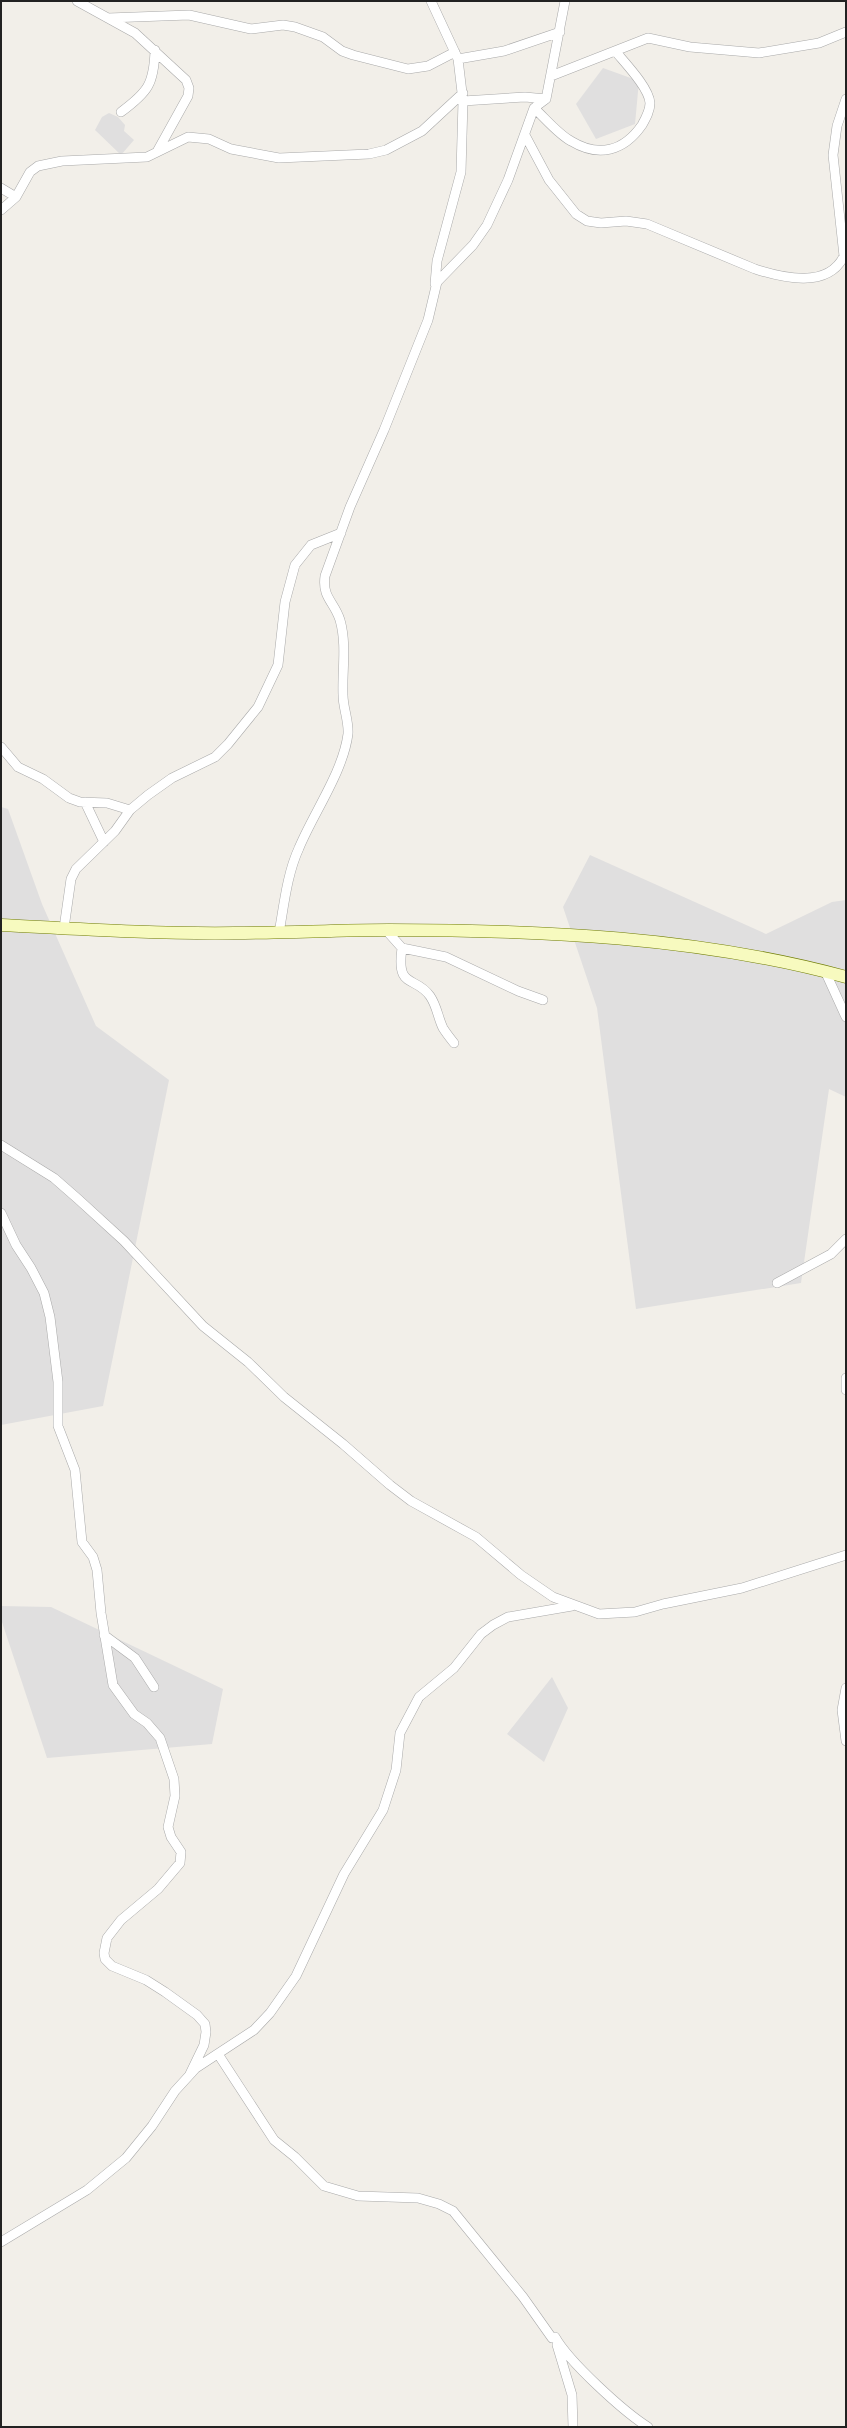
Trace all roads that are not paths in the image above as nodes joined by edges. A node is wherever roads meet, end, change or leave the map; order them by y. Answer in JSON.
{"nodes":[{"id":1,"x":77,"y":1,"type":"edge"},
{"id":2,"x":431,"y":1,"type":"edge"},
{"id":3,"x":565,"y":1,"type":"edge"},
{"id":4,"x":108,"y":18,"type":"junction"},
{"id":5,"x":560,"y":32,"type":"junction"},
{"id":6,"x":846,"y":32,"type":"edge"},
{"id":7,"x":155,"y":50,"type":"junction"},
{"id":8,"x":616,"y":52,"type":"junction"},
{"id":9,"x":457,"y":55,"type":"junction"},
{"id":10,"x":551,"y":76,"type":"junction"},
{"id":11,"x":463,"y":97,"type":"junction"},
{"id":12,"x":846,"y":98,"type":"edge"},
{"id":13,"x":546,"y":99,"type":"junction"},
{"id":14,"x":534,"y":108,"type":"junction"},
{"id":15,"x":121,"y":112,"type":"dead end"},
{"id":16,"x":525,"y":135,"type":"junction"},
{"id":17,"x":157,"y":153,"type":"junction"},
{"id":18,"x":1,"y":188,"type":"edge"},
{"id":19,"x":16,"y":197,"type":"junction"},
{"id":20,"x":1,"y":210,"type":"edge"},
{"id":21,"x":434,"y":292,"type":"junction"},
{"id":22,"x":341,"y":533,"type":"junction"},
{"id":23,"x":1,"y":747,"type":"edge"},
{"id":24,"x":85,"y":802,"type":"junction"},
{"id":25,"x":130,"y":810,"type":"junction"},
{"id":26,"x":104,"y":842,"type":"junction"},
{"id":27,"x":1,"y":925,"type":"edge"},
{"id":28,"x":64,"y":928,"type":"junction"},
{"id":29,"x":386,"y":930,"type":"junction"},
{"id":30,"x":279,"y":933,"type":"junction"},
{"id":31,"x":402,"y":948,"type":"junction"},
{"id":32,"x":824,"y":971,"type":"junction"},
{"id":33,"x":846,"y":977,"type":"edge"},
{"id":34,"x":543,"y":1000,"type":"dead end"},
{"id":35,"x":846,"y":1017,"type":"edge"},
{"id":36,"x":454,"y":1043,"type":"dead end"},
{"id":37,"x":1,"y":1145,"type":"edge"},
{"id":38,"x":1,"y":1213,"type":"edge"},
{"id":39,"x":846,"y":1239,"type":"edge"},
{"id":40,"x":777,"y":1283,"type":"dead end"},
{"id":41,"x":846,"y":1378,"type":"edge"},
{"id":42,"x":846,"y":1390,"type":"edge"},
{"id":43,"x":846,"y":1555,"type":"edge"},
{"id":44,"x":572,"y":1606,"type":"junction"},
{"id":45,"x":104,"y":1635,"type":"junction"},
{"id":46,"x":154,"y":1687,"type":"dead end"},
{"id":47,"x":846,"y":1688,"type":"edge"},
{"id":48,"x":846,"y":1741,"type":"edge"},
{"id":49,"x":218,"y":2054,"type":"junction"},
{"id":50,"x":190,"y":2074,"type":"junction"},
{"id":51,"x":1,"y":2242,"type":"edge"},
{"id":52,"x":555,"y":2337,"type":"junction"},
{"id":53,"x":573,"y":2427,"type":"edge"},
{"id":54,"x":648,"y":2427,"type":"edge"}],
"edges":[{"from":1,"to":4,"type":"street"},
{"from":2,"to":9,"type":"street"},
{"from":3,"to":5,"type":"street"},
{"from":4,"to":7,"type":"street"},
{"from":4,"to":9,"type":"street"},
{"from":5,"to":9,"type":"street"},
{"from":5,"to":10,"type":"street"},
{"from":6,"to":8,"type":"street"},
{"from":7,"to":15,"type":"street"},
{"from":7,"to":17,"type":"street"},
{"from":8,"to":10,"type":"street"},
{"from":8,"to":14,"type":"street"},
{"from":9,"to":11,"type":"street"},
{"from":10,"to":13,"type":"street"},
{"from":11,"to":13,"type":"street"},
{"from":11,"to":17,"type":"street"},
{"from":11,"to":21,"type":"street"},
{"from":12,"to":16,"type":"street"},
{"from":13,"to":14,"type":"street"},
{"from":14,"to":16,"type":"street"},
{"from":16,"to":21,"type":"street"},
{"from":17,"to":19,"type":"street"},
{"from":18,"to":19,"type":"street"},
{"from":19,"to":20,"type":"street"},
{"from":21,"to":22,"type":"street"},
{"from":22,"to":25,"type":"street"},
{"from":22,"to":30,"type":"street"},
{"from":23,"to":24,"type":"street"},
{"from":24,"to":25,"type":"street"},
{"from":24,"to":26,"type":"street"},
{"from":25,"to":26,"type":"street"},
{"from":26,"to":28,"type":"street"},
{"from":27,"to":28,"type":"street"},
{"from":28,"to":30,"type":"street"},
{"from":29,"to":30,"type":"street"},
{"from":29,"to":31,"type":"street"},
{"from":29,"to":32,"type":"street"},
{"from":31,"to":34,"type":"street"},
{"from":31,"to":36,"type":"street"},
{"from":32,"to":33,"type":"street"},
{"from":32,"to":35,"type":"street"},
{"from":37,"to":44,"type":"street"},
{"from":38,"to":45,"type":"street"},
{"from":39,"to":40,"type":"street"},
{"from":41,"to":42,"type":"street"},
{"from":43,"to":44,"type":"street"},
{"from":44,"to":49,"type":"street"},
{"from":45,"to":46,"type":"street"},
{"from":45,"to":50,"type":"street"},
{"from":47,"to":48,"type":"street"},
{"from":49,"to":50,"type":"street"},
{"from":49,"to":52,"type":"street"},
{"from":50,"to":51,"type":"street"},
{"from":52,"to":53,"type":"street"},
{"from":52,"to":54,"type":"street"}]}
